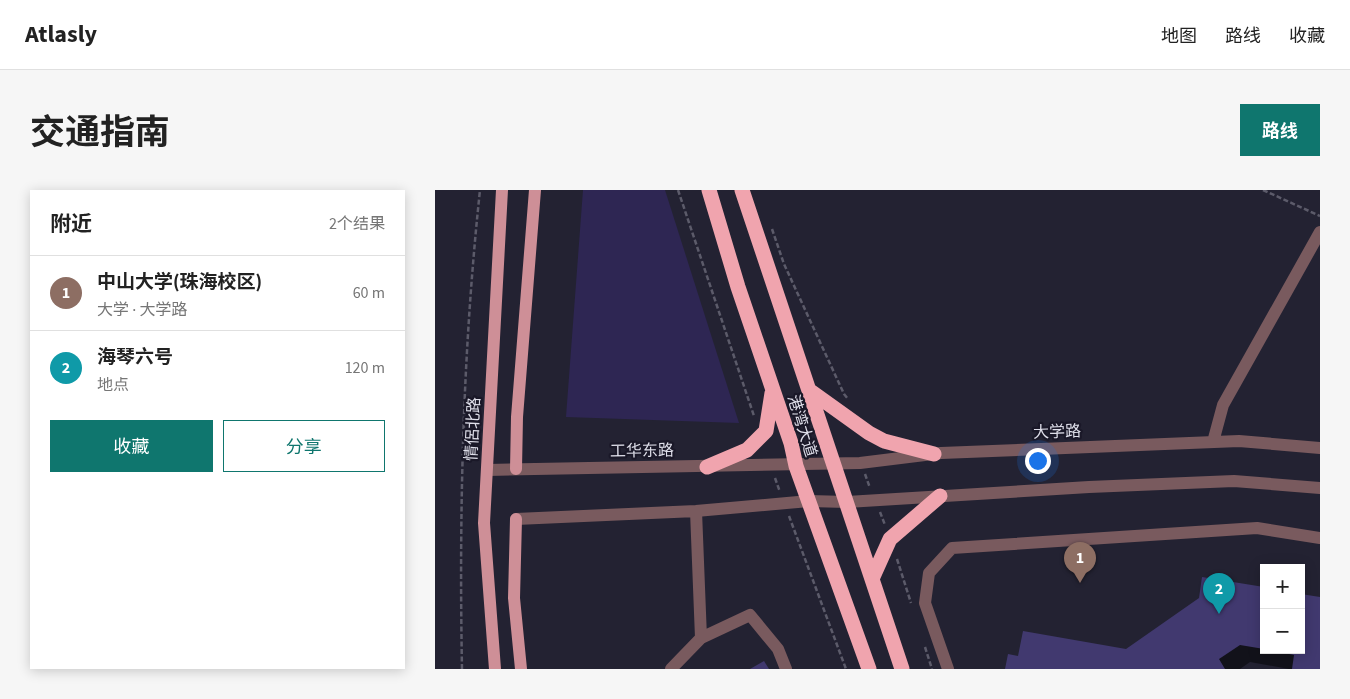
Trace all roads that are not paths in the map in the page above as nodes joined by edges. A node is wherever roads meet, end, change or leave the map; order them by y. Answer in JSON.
{"nodes":[{"id":1,"x":502,"y":190,"type":"edge"},
{"id":2,"x":535,"y":190,"type":"edge"},
{"id":3,"x":709,"y":190,"type":"edge"},
{"id":4,"x":742,"y":190,"type":"edge"},
{"id":5,"x":1320,"y":232,"type":"edge"},
{"id":6,"x":773,"y":389,"type":"junction"},
{"id":7,"x":809,"y":390,"type":"junction"},
{"id":8,"x":1213,"y":442,"type":"junction"},
{"id":9,"x":1320,"y":448,"type":"edge"},
{"id":10,"x":934,"y":454,"type":"junction"},
{"id":11,"x":834,"y":463,"type":"junction"},
{"id":12,"x":796,"y":466,"type":"junction"},
{"id":13,"x":707,"y":467,"type":"junction"},
{"id":14,"x":516,"y":469,"type":"junction"},
{"id":15,"x":488,"y":470,"type":"junction"},
{"id":16,"x":1320,"y":488,"type":"edge"},
{"id":17,"x":940,"y":496,"type":"junction"},
{"id":18,"x":809,"y":501,"type":"junction"},
{"id":19,"x":847,"y":502,"type":"junction"},
{"id":20,"x":696,"y":511,"type":"junction"},
{"id":21,"x":516,"y":520,"type":"joint"},
{"id":22,"x":1320,"y":538,"type":"edge"},
{"id":23,"x":872,"y":579,"type":"junction"},
{"id":24,"x":701,"y":638,"type":"junction"},
{"id":25,"x":495,"y":669,"type":"edge"},
{"id":26,"x":521,"y":669,"type":"edge"},
{"id":27,"x":671,"y":669,"type":"edge"},
{"id":28,"x":786,"y":669,"type":"edge"},
{"id":29,"x":869,"y":669,"type":"edge"},
{"id":30,"x":902,"y":669,"type":"edge"},
{"id":31,"x":948,"y":669,"type":"edge"}],
"edges":[{"from":1,"to":15,"type":"main road","name":"情侶北路"},
{"from":2,"to":14,"type":"main road"},
{"from":3,"to":6,"type":"highway","name":"港湾大道"},
{"from":4,"to":7,"type":"highway","name":"港湾大道"},
{"from":5,"to":8,"type":"street"},
{"from":6,"to":12,"type":"highway","name":"港湾大道"},
{"from":6,"to":13,"type":"highway"},
{"from":7,"to":10,"type":"highway"},
{"from":7,"to":11,"type":"highway","name":"港湾大道"},
{"from":8,"to":9,"type":"street","name":"大学路"},
{"from":8,"to":10,"type":"street","name":"大学路"},
{"from":10,"to":11,"type":"street","name":"大学路"},
{"from":11,"to":12,"type":"street","name":"大学路"},
{"from":11,"to":19,"type":"highway","name":"港湾大道"},
{"from":12,"to":13,"type":"street","name":"工华东路"},
{"from":12,"to":18,"type":"highway","name":"港湾大道"},
{"from":13,"to":14,"type":"street","name":"工华东路"},
{"from":14,"to":15,"type":"street","name":"工华东路"},
{"from":15,"to":25,"type":"main road","name":"情侶北路"},
{"from":16,"to":17,"type":"street"},
{"from":17,"to":19,"type":"street"},
{"from":17,"to":23,"type":"highway"},
{"from":18,"to":19,"type":"street"},
{"from":18,"to":20,"type":"street"},
{"from":18,"to":29,"type":"highway","name":"港湾大道"},
{"from":19,"to":23,"type":"highway","name":"港湾大道"},
{"from":20,"to":21,"type":"street"},
{"from":20,"to":24,"type":"street"},
{"from":21,"to":26,"type":"main road"},
{"from":22,"to":31,"type":"street"},
{"from":23,"to":30,"type":"highway","name":"港湾大道"},
{"from":24,"to":27,"type":"street"},
{"from":24,"to":28,"type":"street"}]}
